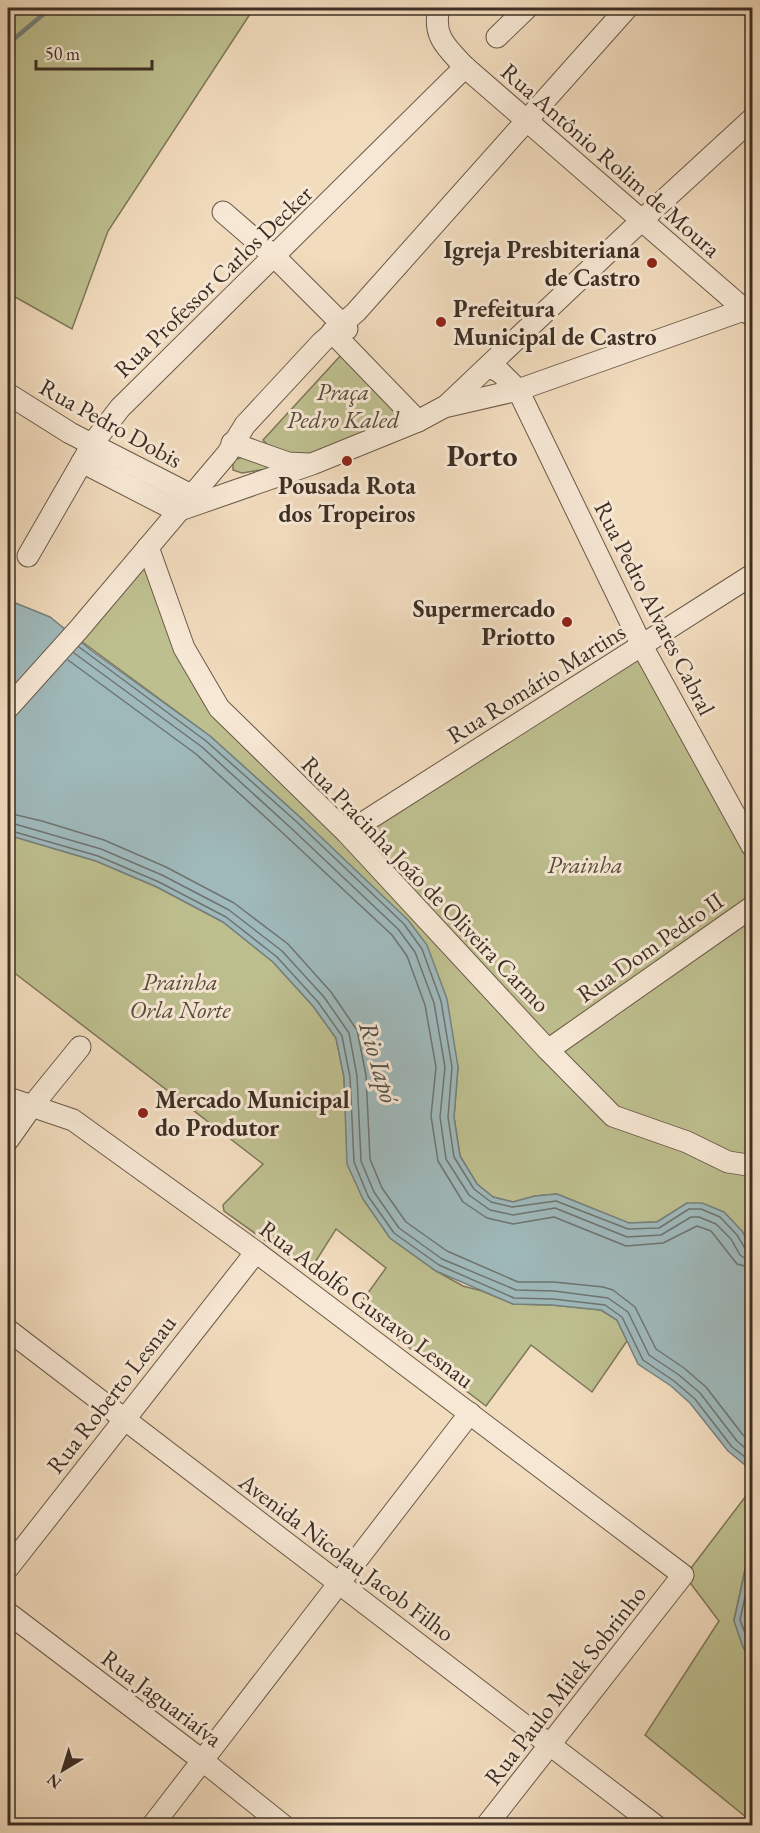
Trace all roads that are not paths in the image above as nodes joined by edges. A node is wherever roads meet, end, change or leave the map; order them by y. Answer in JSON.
{"nodes":[{"id":1,"x":439,"y":8,"type":"edge"},
{"id":2,"x":528,"y":8,"type":"edge"},
{"id":3,"x":627,"y":8,"type":"edge"},
{"id":4,"x":497,"y":37,"type":"dead end"},
{"id":5,"x":465,"y":67,"type":"junction"},
{"id":6,"x":753,"y":119,"type":"edge"},
{"id":7,"x":528,"y":120,"type":"junction"},
{"id":8,"x":224,"y":212,"type":"dead end"},
{"id":9,"x":642,"y":220,"type":"junction"},
{"id":10,"x":274,"y":257,"type":"junction"},
{"id":11,"x":751,"y":311,"type":"edge"},
{"id":12,"x":343,"y":327,"type":"junction"},
{"id":13,"x":489,"y":367,"type":"junction"},
{"id":14,"x":478,"y":390,"type":"junction"},
{"id":15,"x":518,"y":390,"type":"junction"},
{"id":16,"x":8,"y":394,"type":"edge"},
{"id":17,"x":418,"y":421,"type":"junction"},
{"id":18,"x":93,"y":443,"type":"junction"},
{"id":19,"x":230,"y":451,"type":"junction"},
{"id":20,"x":82,"y":462,"type":"junction"},
{"id":21,"x":312,"y":464,"type":"junction"},
{"id":22,"x":238,"y":490,"type":"junction"},
{"id":23,"x":184,"y":503,"type":"junction"},
{"id":24,"x":148,"y":547,"type":"junction"},
{"id":25,"x":28,"y":556,"type":"dead end"},
{"id":26,"x":753,"y":575,"type":"edge"},
{"id":27,"x":642,"y":646,"type":"junction"},
{"id":28,"x":8,"y":708,"type":"edge"},
{"id":29,"x":347,"y":833,"type":"junction"},
{"id":30,"x":753,"y":846,"type":"edge"},
{"id":31,"x":753,"y":907,"type":"edge"},
{"id":32,"x":80,"y":1047,"type":"dead end"},
{"id":33,"x":548,"y":1050,"type":"junction"},
{"id":34,"x":8,"y":1098,"type":"edge"},
{"id":35,"x":32,"y":1106,"type":"junction"},
{"id":36,"x":8,"y":1140,"type":"edge"},
{"id":37,"x":753,"y":1163,"type":"edge"},
{"id":38,"x":256,"y":1252,"type":"junction"},
{"id":39,"x":8,"y":1330,"type":"edge"},
{"id":40,"x":470,"y":1413,"type":"junction"},
{"id":41,"x":124,"y":1419,"type":"junction"},
{"id":42,"x":8,"y":1568,"type":"edge"},
{"id":43,"x":683,"y":1575,"type":"joint"},
{"id":44,"x":339,"y":1582,"type":"junction"},
{"id":45,"x":8,"y":1613,"type":"edge"},
{"id":46,"x":551,"y":1744,"type":"junction"},
{"id":47,"x":203,"y":1761,"type":"junction"},
{"id":48,"x":152,"y":1826,"type":"edge"},
{"id":49,"x":284,"y":1826,"type":"edge"},
{"id":50,"x":486,"y":1826,"type":"edge"},
{"id":51,"x":656,"y":1826,"type":"edge"}],
"edges":[{"from":1,"to":5,"type":"street","name":"Rua Antônio Rolim de Moura"},
{"from":2,"to":4,"type":"street"},
{"from":3,"to":7,"type":"street"},
{"from":5,"to":7,"type":"street","name":"Rua Antônio Rolim de Moura"},
{"from":5,"to":10,"type":"street","name":"Rua Professor Carlos Decker"},
{"from":6,"to":9,"type":"street"},
{"from":7,"to":9,"type":"street","name":"Rua Antônio Rolim de Moura"},
{"from":7,"to":12,"type":"street"},
{"from":8,"to":10,"type":"street"},
{"from":9,"to":11,"type":"street","name":"Rua Antônio Rolim de Moura"},
{"from":9,"to":13,"type":"street"},
{"from":10,"to":12,"type":"street"},
{"from":10,"to":18,"type":"street","name":"Rua Professor Carlos Decker"},
{"from":11,"to":15,"type":"street"},
{"from":12,"to":17,"type":"street"},
{"from":12,"to":19,"type":"street"},
{"from":13,"to":14,"type":"street"},
{"from":13,"to":15,"type":"street"},
{"from":14,"to":15,"type":"street"},
{"from":14,"to":17,"type":"street"},
{"from":15,"to":27,"type":"street","name":"Rua Pedro Alvares Cabral"},
{"from":16,"to":18,"type":"street","name":"Rua Pedro Dobis"},
{"from":17,"to":21,"type":"street"},
{"from":18,"to":20,"type":"street","name":"Rua Professor Carlos Decker"},
{"from":18,"to":23,"type":"street","name":"Rua Pedro Dobis"},
{"from":19,"to":21,"type":"street"},
{"from":19,"to":22,"type":"street"},
{"from":19,"to":23,"type":"street"},
{"from":20,"to":23,"type":"street","name":"Rua Pedro Dobis"},
{"from":20,"to":25,"type":"street","name":"Rua Professor Carlos Decker"},
{"from":21,"to":22,"type":"street"},
{"from":22,"to":23,"type":"street"},
{"from":23,"to":24,"type":"street"},
{"from":24,"to":28,"type":"street"},
{"from":24,"to":29,"type":"street","name":"Rua Pracinha João de Oliveira Carmo"},
{"from":26,"to":27,"type":"street","name":"Rua Romário Martins"},
{"from":27,"to":29,"type":"street","name":"Rua Romário Martins"},
{"from":27,"to":30,"type":"street","name":"Rua Pedro Alvares Cabral"},
{"from":29,"to":33,"type":"street","name":"Rua Pracinha João de Oliveira Carmo"},
{"from":31,"to":33,"type":"street","name":"Rua Dom Pedro II"},
{"from":32,"to":35,"type":"street"},
{"from":33,"to":37,"type":"street","name":"Rua Pracinha João de Oliveira Carmo"},
{"from":34,"to":35,"type":"street","name":"Rua Adolfo Gustavo Lesnau"},
{"from":35,"to":36,"type":"street"},
{"from":35,"to":38,"type":"street","name":"Rua Adolfo Gustavo Lesnau"},
{"from":38,"to":40,"type":"street","name":"Rua Adolfo Gustavo Lesnau"},
{"from":38,"to":41,"type":"street","name":"Rua Roberto Lesnau"},
{"from":39,"to":41,"type":"street","name":"Avenida Nicolau Jacob Filho"},
{"from":40,"to":43,"type":"street","name":"Rua Adolfo Gustavo Lesnau"},
{"from":40,"to":44,"type":"street"},
{"from":41,"to":42,"type":"street","name":"Rua Roberto Lesnau"},
{"from":41,"to":44,"type":"street","name":"Avenida Nicolau Jacob Filho"},
{"from":43,"to":46,"type":"street","name":"Rua Paulo Milek Sobrinho"},
{"from":44,"to":46,"type":"street","name":"Avenida Nicolau Jacob Filho"},
{"from":44,"to":47,"type":"street"},
{"from":45,"to":47,"type":"street","name":"Rua Jaguariaíva"},
{"from":46,"to":50,"type":"street","name":"Rua Paulo Milek Sobrinho"},
{"from":46,"to":51,"type":"street","name":"Avenida Nicolau Jacob Filho"},
{"from":47,"to":48,"type":"street"},
{"from":47,"to":49,"type":"street","name":"Rua Jaguariaíva"}]}
